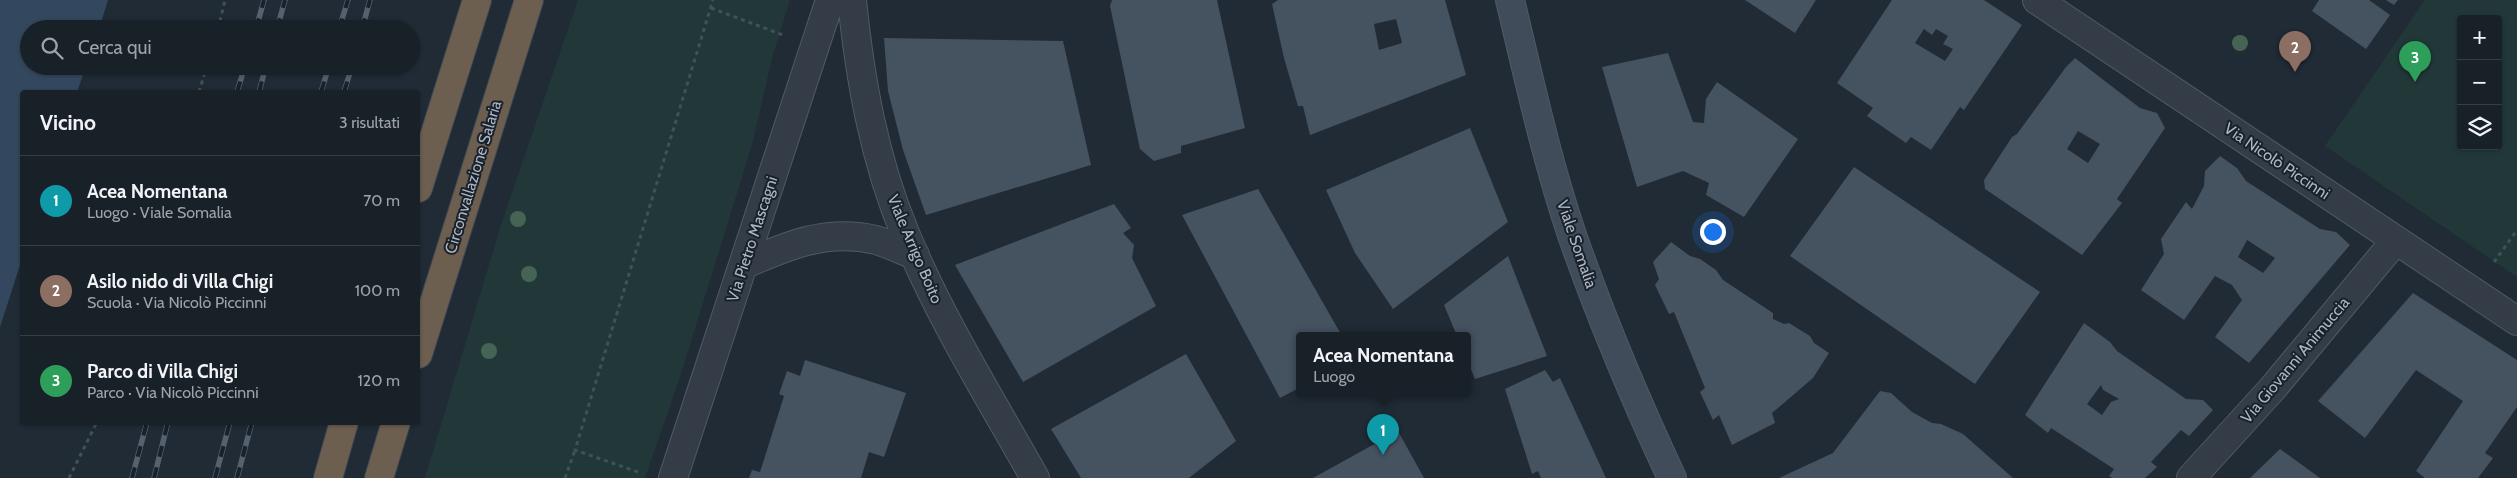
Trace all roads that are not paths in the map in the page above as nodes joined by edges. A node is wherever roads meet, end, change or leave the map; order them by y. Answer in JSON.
{"nodes":[{"id":1,"x":477,"y":0,"type":"edge"},
{"id":2,"x":529,"y":0,"type":"edge"},
{"id":3,"x":852,"y":0,"type":"edge"},
{"id":4,"x":1510,"y":0,"type":"edge"},
{"id":5,"x":2037,"y":0,"type":"edge"},
{"id":6,"x":828,"y":8,"type":"edge"},
{"id":7,"x":420,"y":182,"type":"edge"},
{"id":8,"x":2396,"y":240,"type":"junction"},
{"id":9,"x":915,"y":255,"type":"junction"},
{"id":10,"x":743,"y":265,"type":"junction"},
{"id":11,"x":2517,"y":321,"type":"edge"},
{"id":12,"x":420,"y":348,"type":"edge"},
{"id":13,"x":343,"y":425,"type":"edge"},
{"id":14,"x":395,"y":425,"type":"edge"},
{"id":15,"x":328,"y":478,"type":"edge"},
{"id":16,"x":378,"y":478,"type":"edge"},
{"id":17,"x":673,"y":478,"type":"edge"},
{"id":18,"x":1035,"y":478,"type":"edge"},
{"id":19,"x":1672,"y":478,"type":"edge"},
{"id":20,"x":2191,"y":478,"type":"edge"}],
"edges":[{"from":1,"to":7,"type":"highway"},
{"from":2,"to":12,"type":"highway","name":"Circonvallazione Salaria"},
{"from":3,"to":9,"type":"street","name":"Viale Arrigo Boito"},
{"from":4,"to":19,"type":"main road","name":"Viale Somalia"},
{"from":5,"to":8,"type":"street","name":"Via Nicolò Piccinni"},
{"from":6,"to":10,"type":"street","name":"Via Pietro Mascagni"},
{"from":8,"to":11,"type":"street","name":"Via Nicolò Piccinni"},
{"from":8,"to":20,"type":"street","name":"Via Giovanni Animuccia"},
{"from":9,"to":10,"type":"street"},
{"from":9,"to":18,"type":"street","name":"Viale Arrigo Boito"},
{"from":10,"to":17,"type":"street","name":"Via Pietro Mascagni"},
{"from":13,"to":15,"type":"highway"},
{"from":14,"to":16,"type":"highway"}]}
